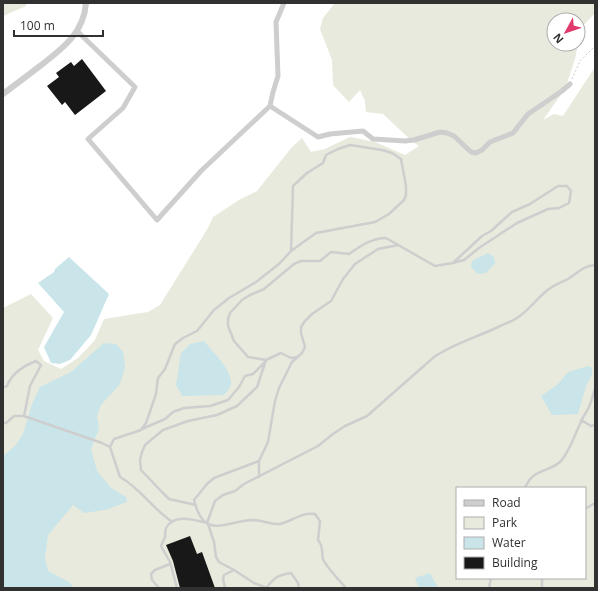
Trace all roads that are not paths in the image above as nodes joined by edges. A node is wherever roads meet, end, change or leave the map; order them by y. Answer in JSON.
{"nodes":[{"id":1,"x":86,"y":3,"type":"edge"},
{"id":2,"x":284,"y":3,"type":"edge"},
{"id":3,"x":77,"y":31,"type":"junction"},
{"id":4,"x":570,"y":84,"type":"road end"},
{"id":5,"x":3,"y":94,"type":"edge"},
{"id":6,"x":270,"y":106,"type":"junction"},
{"id":7,"x":398,"y":245,"type":"junction"},
{"id":8,"x":291,"y":251,"type":"junction"},
{"id":9,"x":453,"y":263,"type":"junction"},
{"id":10,"x":595,"y":265,"type":"edge"},
{"id":11,"x":296,"y":357,"type":"junction"},
{"id":12,"x":266,"y":360,"type":"junction"},
{"id":13,"x":3,"y":388,"type":"edge"},
{"id":14,"x":595,"y":389,"type":"edge"},
{"id":15,"x":24,"y":416,"type":"junction"},
{"id":16,"x":581,"y":420,"type":"junction"},
{"id":17,"x":3,"y":423,"type":"edge"},
{"id":18,"x":595,"y":425,"type":"edge"},
{"id":19,"x":141,"y":430,"type":"junction"},
{"id":20,"x":110,"y":447,"type":"junction"},
{"id":21,"x":259,"y":461,"type":"junction"},
{"id":22,"x":259,"y":477,"type":"junction"},
{"id":23,"x":526,"y":487,"type":"edge"},
{"id":24,"x":595,"y":504,"type":"edge"},
{"id":25,"x":196,"y":505,"type":"junction"},
{"id":26,"x":586,"y":508,"type":"edge"},
{"id":27,"x":172,"y":522,"type":"junction"},
{"id":28,"x":207,"y":523,"type":"junction"},
{"id":29,"x":170,"y":563,"type":"junction"},
{"id":30,"x":234,"y":570,"type":"junction"},
{"id":31,"x":159,"y":588,"type":"edge"},
{"id":32,"x":177,"y":588,"type":"edge"},
{"id":33,"x":225,"y":588,"type":"edge"},
{"id":34,"x":267,"y":588,"type":"edge"},
{"id":35,"x":299,"y":588,"type":"edge"},
{"id":36,"x":346,"y":588,"type":"edge"}],
"edges":[{"from":1,"to":3,"type":"street"},
{"from":2,"to":6,"type":"street"},
{"from":3,"to":5,"type":"street"},
{"from":3,"to":6,"type":"street"},
{"from":4,"to":6,"type":"street"},
{"from":7,"to":9,"type":"lane"},
{"from":7,"to":11,"type":"lane"},
{"from":7,"to":12,"type":"lane"},
{"from":8,"to":8,"type":"lane"},
{"from":8,"to":19,"type":"lane"},
{"from":9,"to":9,"type":"lane"},
{"from":10,"to":22,"type":"lane"},
{"from":11,"to":12,"type":"lane"},
{"from":11,"to":21,"type":"lane"},
{"from":12,"to":19,"type":"lane"},
{"from":12,"to":25,"type":"lane"},
{"from":13,"to":15,"type":"lane"},
{"from":14,"to":16,"type":"lane"},
{"from":15,"to":17,"type":"lane"},
{"from":15,"to":20,"type":"lane"},
{"from":16,"to":18,"type":"lane"},
{"from":16,"to":23,"type":"lane"},
{"from":19,"to":20,"type":"lane"},
{"from":20,"to":27,"type":"lane"},
{"from":21,"to":22,"type":"lane"},
{"from":21,"to":25,"type":"lane"},
{"from":22,"to":28,"type":"lane"},
{"from":24,"to":26,"type":"lane"},
{"from":25,"to":28,"type":"lane"},
{"from":27,"to":28,"type":"lane"},
{"from":27,"to":29,"type":"lane"},
{"from":28,"to":30,"type":"lane"},
{"from":28,"to":36,"type":"lane"},
{"from":29,"to":31,"type":"lane"},
{"from":29,"to":32,"type":"lane"},
{"from":30,"to":33,"type":"lane"},
{"from":30,"to":34,"type":"lane"},
{"from":34,"to":35,"type":"lane"}]}
